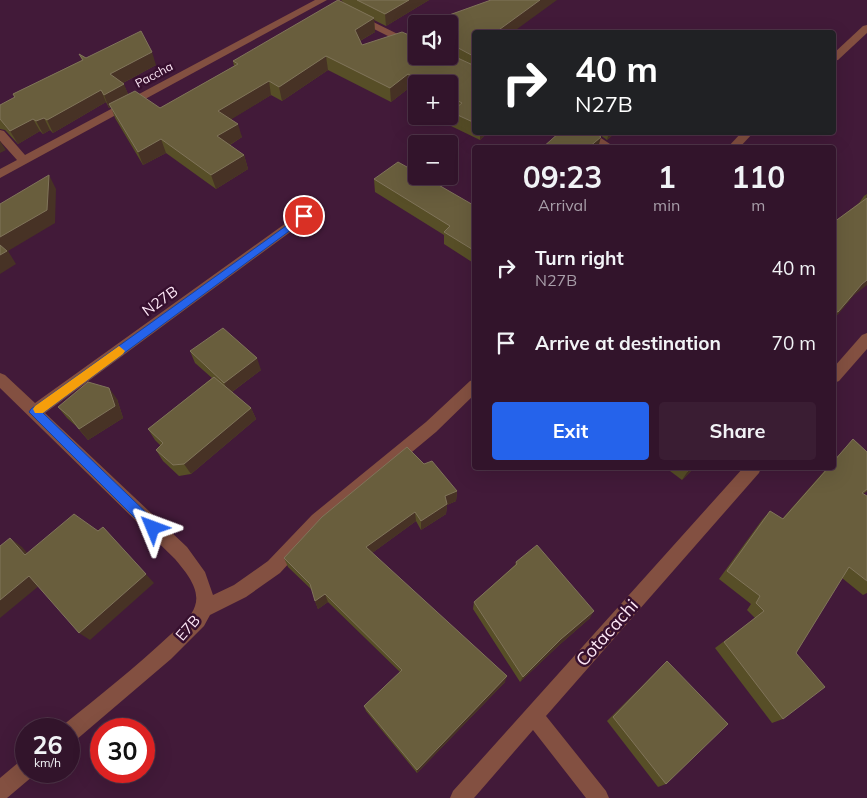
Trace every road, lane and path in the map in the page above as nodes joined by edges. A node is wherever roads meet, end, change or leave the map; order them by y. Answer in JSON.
{"nodes":[{"id":1,"x":325,"y":1,"type":"edge"},
{"id":2,"x":348,"y":13,"type":"edge"},
{"id":3,"x":867,"y":28,"type":"edge"},
{"id":4,"x":408,"y":43,"type":"edge"},
{"id":5,"x":836,"y":56,"type":"edge"},
{"id":6,"x":0,"y":134,"type":"edge"},
{"id":7,"x":587,"y":135,"type":"edge"},
{"id":8,"x":746,"y":135,"type":"edge"},
{"id":9,"x":605,"y":145,"type":"edge"},
{"id":10,"x":735,"y":145,"type":"edge"},
{"id":11,"x":24,"y":161,"type":"junction"},
{"id":12,"x":0,"y":174,"type":"edge"},
{"id":13,"x":304,"y":216,"type":"dead end"},
{"id":14,"x":867,"y":339,"type":"edge"},
{"id":15,"x":836,"y":375,"type":"edge"},
{"id":16,"x":0,"y":379,"type":"edge"},
{"id":17,"x":472,"y":388,"type":"edge"},
{"id":18,"x":35,"y":412,"type":"junction"},
{"id":19,"x":751,"y":470,"type":"edge"},
{"id":20,"x":204,"y":609,"type":"junction"},
{"id":21,"x":533,"y":715,"type":"junction"},
{"id":22,"x":80,"y":724,"type":"edge"},
{"id":23,"x":15,"y":778,"type":"edge"},
{"id":24,"x":0,"y":791,"type":"edge"},
{"id":25,"x":460,"y":798,"type":"edge"},
{"id":26,"x":599,"y":798,"type":"edge"}],
"edges":[{"from":1,"to":11,"type":"street","name":"Paccha"},
{"from":2,"to":4,"type":"street"},
{"from":3,"to":5,"type":"street"},
{"from":6,"to":11,"type":"street"},
{"from":7,"to":9,"type":"street"},
{"from":8,"to":10,"type":"street"},
{"from":11,"to":12,"type":"street","name":"Paccha"},
{"from":13,"to":18,"type":"street","name":"N27B"},
{"from":14,"to":15,"type":"street"},
{"from":16,"to":18,"type":"street","name":"E7B"},
{"from":17,"to":20,"type":"street"},
{"from":18,"to":20,"type":"street","name":"E7B"},
{"from":19,"to":21,"type":"street","name":"Cotacachi"},
{"from":20,"to":22,"type":"street","name":"E7B"},
{"from":21,"to":25,"type":"street","name":"Cotacachi"},
{"from":21,"to":26,"type":"street"},
{"from":23,"to":24,"type":"street"}]}
